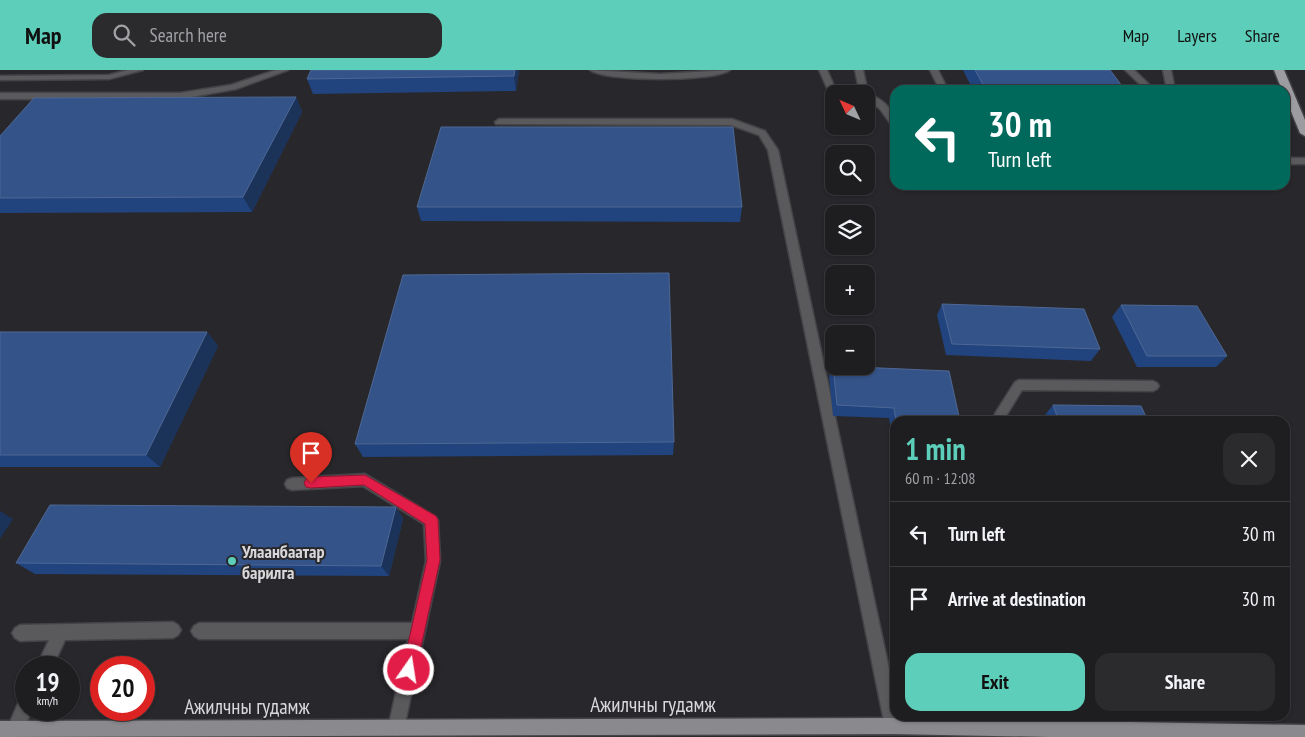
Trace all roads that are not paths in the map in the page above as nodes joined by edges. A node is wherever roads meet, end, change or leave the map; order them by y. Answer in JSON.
{"nodes":[{"id":1,"x":139,"y":70,"type":"edge"},
{"id":2,"x":284,"y":70,"type":"edge"},
{"id":3,"x":594,"y":70,"type":"edge"},
{"id":4,"x":726,"y":70,"type":"edge"},
{"id":5,"x":824,"y":70,"type":"edge"},
{"id":6,"x":859,"y":70,"type":"edge"},
{"id":7,"x":934,"y":70,"type":"edge"},
{"id":8,"x":1129,"y":70,"type":"edge"},
{"id":9,"x":1167,"y":70,"type":"edge"},
{"id":10,"x":1279,"y":70,"type":"edge"},
{"id":11,"x":0,"y":78,"type":"edge"},
{"id":12,"x":830,"y":85,"type":"edge"},
{"id":13,"x":863,"y":85,"type":"edge"},
{"id":14,"x":942,"y":85,"type":"edge"},
{"id":15,"x":1146,"y":85,"type":"edge"},
{"id":16,"x":1170,"y":85,"type":"edge"},
{"id":17,"x":1285,"y":85,"type":"edge"},
{"id":18,"x":0,"y":96,"type":"edge"},
{"id":19,"x":1290,"y":97,"type":"edge"},
{"id":20,"x":875,"y":100,"type":"edge"},
{"id":21,"x":890,"y":113,"type":"edge"},
{"id":22,"x":499,"y":122,"type":"dead end"},
{"id":23,"x":1305,"y":133,"type":"edge"},
{"id":24,"x":1290,"y":161,"type":"edge"},
{"id":25,"x":1305,"y":161,"type":"edge"},
{"id":26,"x":1154,"y":386,"type":"dead end"},
{"id":27,"x":1000,"y":416,"type":"edge"},
{"id":28,"x":292,"y":484,"type":"dead end"},
{"id":29,"x":174,"y":630,"type":"dead end"},
{"id":30,"x":198,"y":631,"type":"dead end"},
{"id":31,"x":418,"y":631,"type":"junction"},
{"id":32,"x":61,"y":632,"type":"junction"},
{"id":33,"x":20,"y":633,"type":"dead end"},
{"id":34,"x":50,"y":656,"type":"edge"},
{"id":35,"x":890,"y":712,"type":"edge"},
{"id":36,"x":15,"y":719,"type":"edge"},
{"id":37,"x":892,"y":721,"type":"edge"},
{"id":38,"x":1081,"y":723,"type":"edge"},
{"id":39,"x":893,"y":726,"type":"junction"},
{"id":40,"x":396,"y":728,"type":"junction"},
{"id":41,"x":7,"y":729,"type":"edge"},
{"id":42,"x":487,"y":732,"type":"edge"},
{"id":43,"x":779,"y":732,"type":"edge"},
{"id":44,"x":1305,"y":733,"type":"edge"}],
"edges":[{"from":1,"to":11,"type":"street"},
{"from":2,"to":18,"type":"street"},
{"from":3,"to":4,"type":"street"},
{"from":5,"to":12,"type":"street"},
{"from":6,"to":13,"type":"street"},
{"from":7,"to":14,"type":"street"},
{"from":8,"to":15,"type":"street"},
{"from":9,"to":16,"type":"street"},
{"from":10,"to":17,"type":"highway"},
{"from":19,"to":23,"type":"highway"},
{"from":20,"to":21,"type":"street"},
{"from":22,"to":35,"type":"street"},
{"from":24,"to":25,"type":"street"},
{"from":26,"to":27,"type":"street"},
{"from":28,"to":31,"type":"street"},
{"from":29,"to":32,"type":"street"},
{"from":30,"to":31,"type":"street"},
{"from":31,"to":40,"type":"street"},
{"from":32,"to":33,"type":"street"},
{"from":32,"to":34,"type":"street"},
{"from":36,"to":41,"type":"street"},
{"from":37,"to":39,"type":"street"},
{"from":38,"to":39,"type":"main road","name":"Ажилчны гудамж"},
{"from":38,"to":44,"type":"main road","name":"Ажилчны гудамж"},
{"from":39,"to":43,"type":"main road","name":"Ажилчны гудамж"},
{"from":40,"to":41,"type":"main road","name":"Ажилчны гудамж"},
{"from":40,"to":42,"type":"main road","name":"Ажилчны гудамж"},
{"from":42,"to":43,"type":"main road","name":"Ажилчны гудамж"}]}
